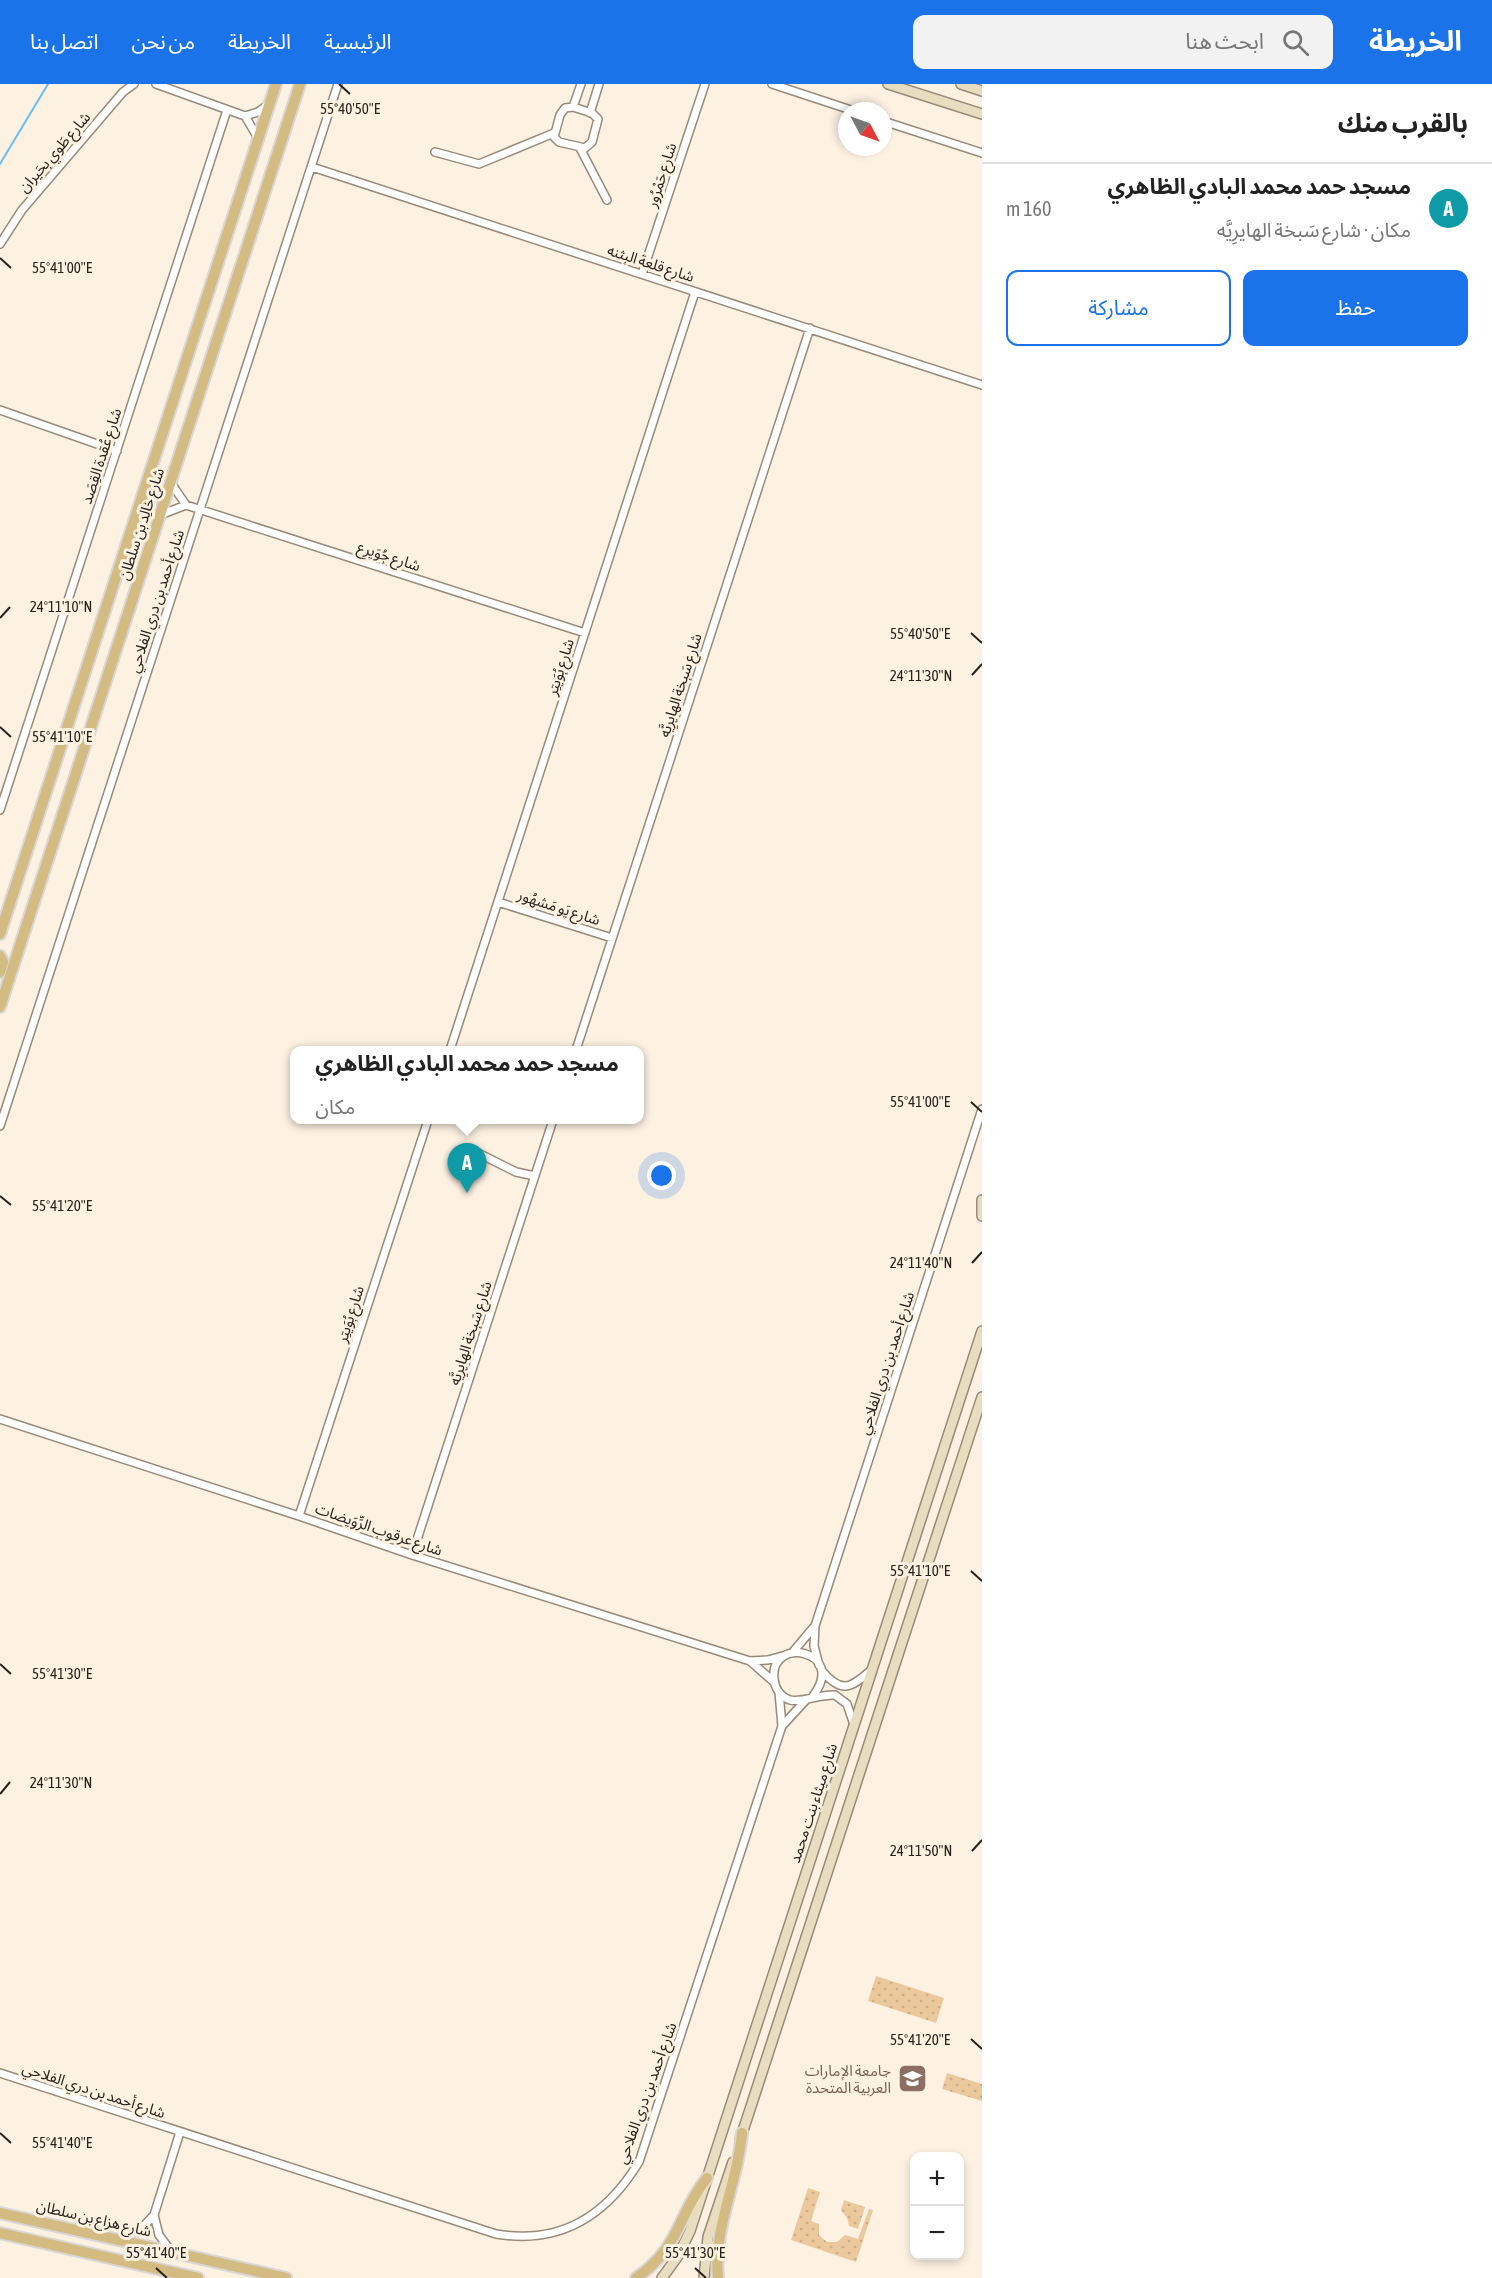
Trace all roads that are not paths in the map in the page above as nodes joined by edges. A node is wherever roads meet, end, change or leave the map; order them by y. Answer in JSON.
{"nodes":[{"id":1,"x":134,"y":84,"type":"edge"},
{"id":2,"x":156,"y":84,"type":"edge"},
{"id":3,"x":276,"y":84,"type":"edge"},
{"id":4,"x":300,"y":84,"type":"edge"},
{"id":5,"x":338,"y":84,"type":"edge"},
{"id":6,"x":581,"y":84,"type":"edge"},
{"id":7,"x":600,"y":84,"type":"edge"},
{"id":8,"x":705,"y":84,"type":"edge"},
{"id":9,"x":772,"y":84,"type":"edge"},
{"id":10,"x":888,"y":84,"type":"edge"},
{"id":11,"x":961,"y":84,"type":"edge"},
{"id":12,"x":982,"y":91,"type":"edge"},
{"id":13,"x":270,"y":104,"type":"junction"},
{"id":14,"x":838,"y":106,"type":"edge"},
{"id":15,"x":573,"y":107,"type":"junction"},
{"id":16,"x":227,"y":110,"type":"junction"},
{"id":17,"x":590,"y":113,"type":"junction"},
{"id":18,"x":982,"y":114,"type":"edge"},
{"id":19,"x":245,"y":116,"type":"junction"},
{"id":20,"x":892,"y":124,"type":"edge"},
{"id":21,"x":554,"y":133,"type":"junction"},
{"id":22,"x":258,"y":138,"type":"junction"},
{"id":23,"x":579,"y":148,"type":"junction"},
{"id":24,"x":435,"y":152,"type":"dead end"},
{"id":25,"x":982,"y":153,"type":"edge"},
{"id":26,"x":312,"y":167,"type":"junction"},
{"id":27,"x":607,"y":200,"type":"dead end"},
{"id":28,"x":0,"y":243,"type":"edge"},
{"id":29,"x":642,"y":274,"type":"junction"},
{"id":30,"x":695,"y":292,"type":"junction"},
{"id":31,"x":810,"y":328,"type":"junction"},
{"id":32,"x":982,"y":385,"type":"edge"},
{"id":33,"x":0,"y":410,"type":"edge"},
{"id":34,"x":117,"y":451,"type":"junction"},
{"id":35,"x":171,"y":483,"type":"junction"},
{"id":36,"x":186,"y":505,"type":"junction"},
{"id":37,"x":200,"y":509,"type":"junction"},
{"id":38,"x":160,"y":515,"type":"junction"},
{"id":39,"x":585,"y":633,"type":"junction"},
{"id":40,"x":0,"y":809,"type":"edge"},
{"id":41,"x":498,"y":902,"type":"junction"},
{"id":42,"x":0,"y":934,"type":"edge"},
{"id":43,"x":612,"y":938,"type":"junction"},
{"id":44,"x":0,"y":956,"type":"edge"},
{"id":45,"x":0,"y":972,"type":"edge"},
{"id":46,"x":0,"y":1007,"type":"edge"},
{"id":47,"x":451,"y":1046,"type":"edge"},
{"id":48,"x":577,"y":1046,"type":"edge"},
{"id":49,"x":982,"y":1109,"type":"edge"},
{"id":50,"x":426,"y":1124,"type":"edge"},
{"id":51,"x":551,"y":1124,"type":"edge"},
{"id":52,"x":0,"y":1126,"type":"edge"},
{"id":53,"x":474,"y":1152,"type":"dead end"},
{"id":54,"x":535,"y":1176,"type":"junction"},
{"id":55,"x":982,"y":1200,"type":"edge"},
{"id":56,"x":982,"y":1216,"type":"edge"},
{"id":57,"x":982,"y":1331,"type":"edge"},
{"id":58,"x":982,"y":1397,"type":"edge"},
{"id":59,"x":0,"y":1419,"type":"edge"},
{"id":60,"x":299,"y":1516,"type":"junction"},
{"id":61,"x":412,"y":1555,"type":"junction"},
{"id":62,"x":815,"y":1626,"type":"junction"},
{"id":63,"x":789,"y":1654,"type":"junction"},
{"id":64,"x":750,"y":1661,"type":"junction"},
{"id":65,"x":821,"y":1668,"type":"junction"},
{"id":66,"x":872,"y":1670,"type":"junction"},
{"id":67,"x":774,"y":1682,"type":"junction"},
{"id":68,"x":778,"y":1692,"type":"junction"},
{"id":69,"x":809,"y":1698,"type":"junction"},
{"id":70,"x":854,"y":1725,"type":"junction"},
{"id":71,"x":782,"y":1726,"type":"junction"},
{"id":72,"x":0,"y":2073,"type":"edge"},
{"id":73,"x":180,"y":2132,"type":"junction"},
{"id":74,"x":742,"y":2133,"type":"junction"},
{"id":75,"x":707,"y":2178,"type":"junction"},
{"id":76,"x":0,"y":2213,"type":"edge"},
{"id":77,"x":154,"y":2215,"type":"junction"},
{"id":78,"x":0,"y":2233,"type":"edge"},
{"id":79,"x":119,"y":2239,"type":"junction"},
{"id":80,"x":171,"y":2251,"type":"junction"},
{"id":81,"x":198,"y":2278,"type":"edge"},
{"id":82,"x":286,"y":2278,"type":"edge"},
{"id":83,"x":636,"y":2278,"type":"edge"},
{"id":84,"x":662,"y":2278,"type":"edge"},
{"id":85,"x":704,"y":2278,"type":"edge"},
{"id":86,"x":718,"y":2278,"type":"edge"}],
"edges":[{"from":1,"to":28,"type":"street","name":"شارع طَوي بحَيران"},
{"from":2,"to":16,"type":"street"},
{"from":3,"to":13,"type":"main road","name":"شارع خالِد بن سلطان"},
{"from":4,"to":35,"type":"main road","name":"شارع خالِد بن سلطان"},
{"from":5,"to":26,"type":"street","name":"شارع أحمد بن دري الفلاحي"},
{"from":6,"to":15,"type":"street"},
{"from":7,"to":17,"type":"street"},
{"from":8,"to":29,"type":"street","name":"شارع حَمْرُور"},
{"from":9,"to":14,"type":"street"},
{"from":10,"to":18,"type":"main road"},
{"from":11,"to":12,"type":"main road"},
{"from":13,"to":19,"type":"street"},
{"from":13,"to":22,"type":"main road","name":"شارع خالِد بن سلطان"},
{"from":15,"to":17,"type":"street"},
{"from":15,"to":21,"type":"street"},
{"from":16,"to":19,"type":"street"},
{"from":16,"to":34,"type":"street","name":"شارع عُقدة القِصَد"},
{"from":17,"to":23,"type":"street"},
{"from":19,"to":22,"type":"street"},
{"from":20,"to":25,"type":"street"},
{"from":21,"to":23,"type":"street"},
{"from":21,"to":24,"type":"street"},
{"from":22,"to":42,"type":"main road","name":"شارع خالِد بن سلطان"},
{"from":23,"to":27,"type":"street"},
{"from":26,"to":29,"type":"street","name":"شارع قلعة البثنه"},
{"from":26,"to":37,"type":"street","name":"شارع أحمد بن دري الفلاحي"},
{"from":29,"to":30,"type":"street","name":"شارع قلعة البثنه"},
{"from":30,"to":31,"type":"street","name":"شارع قلعة البثنه"},
{"from":30,"to":39,"type":"street","name":"شارع بُوَيتِر"},
{"from":31,"to":32,"type":"street","name":"شارع قلعة البثنه"},
{"from":31,"to":43,"type":"street","name":"شارع سَبخة الهايرِيَّه"},
{"from":33,"to":34,"type":"street"},
{"from":34,"to":40,"type":"street","name":"شارع عُقدة القِصَد"},
{"from":35,"to":36,"type":"street"},
{"from":35,"to":38,"type":"main road","name":"شارع خالِد بن سلطان"},
{"from":36,"to":37,"type":"street","name":"شارع جُوَيرِع"},
{"from":36,"to":38,"type":"street"},
{"from":37,"to":39,"type":"street","name":"شارع جُوَيرِع"},
{"from":37,"to":52,"type":"street","name":"شارع أحمد بن دري الفلاحي"},
{"from":38,"to":46,"type":"main road","name":"شارع خالِد بن سلطان"},
{"from":39,"to":41,"type":"street","name":"شارع بُوَيتِر"},
{"from":41,"to":43,"type":"street","name":"شارع يَو مَشهُور"},
{"from":41,"to":47,"type":"street","name":"شارع بُوَيتِر"},
{"from":43,"to":48,"type":"street","name":"شارع سَبخة الهايرِيَّه"},
{"from":44,"to":45,"type":"main road"},
{"from":49,"to":62,"type":"street","name":"شارع أحمد بن دري الفلاحي"},
{"from":50,"to":60,"type":"street","name":"شارع بُوَيتِر"},
{"from":51,"to":54,"type":"street","name":"شارع سَبخة الهايرِيَّه"},
{"from":53,"to":54,"type":"street"},
{"from":54,"to":61,"type":"street","name":"شارع سَبخة الهايرِيَّه"},
{"from":55,"to":56,"type":"main road"},
{"from":57,"to":66,"type":"main road","name":"شارع ميثاء بنت محمد"},
{"from":58,"to":74,"type":"main road"},
{"from":59,"to":60,"type":"street","name":"شارع عرقوب الرِّوَيضات"},
{"from":60,"to":61,"type":"street","name":"شارع عرقوب الرِّوَيضات"},
{"from":61,"to":64,"type":"street","name":"شارع عرقوب الرِّوَيضات"},
{"from":62,"to":63,"type":"street","name":"شارع أحمد بن دري الفلاحي"},
{"from":62,"to":65,"type":"street","name":"شارع أحمد بن دري الفلاحي"},
{"from":63,"to":64,"type":"street","name":"شارع عرقوب الرِّوَيضات"},
{"from":63,"to":65,"type":"street"},
{"from":63,"to":67,"type":"street"},
{"from":64,"to":67,"type":"street","name":"شارع عرقوب الرِّوَيضات"},
{"from":65,"to":66,"type":"street"},
{"from":65,"to":69,"type":"street"},
{"from":66,"to":70,"type":"main road","name":"شارع ميثاء بنت محمد"},
{"from":67,"to":68,"type":"street"},
{"from":68,"to":69,"type":"street"},
{"from":68,"to":71,"type":"street","name":"شارع أحمد بن دري الفلاحي"},
{"from":69,"to":70,"type":"street"},
{"from":69,"to":71,"type":"street","name":"شارع أحمد بن دري الفلاحي"},
{"from":70,"to":75,"type":"main road","name":"شارع ميثاء بنت محمد"},
{"from":71,"to":73,"type":"street","name":"شارع أحمد بن دري الفلاحي"},
{"from":72,"to":73,"type":"street","name":"شارع أحمد بن دري الفلاحي"},
{"from":73,"to":77,"type":"street","name":"شارع أحمد بن دري الفلاحي"},
{"from":74,"to":85,"type":"main road"},
{"from":74,"to":86,"type":"main road"},
{"from":75,"to":83,"type":"main road"},
{"from":75,"to":84,"type":"main road","name":"شارع ميثاء بنت محمد"},
{"from":76,"to":79,"type":"main road","name":"شارع هزاع بن سلطان"},
{"from":77,"to":79,"type":"street"},
{"from":77,"to":80,"type":"street"},
{"from":78,"to":81,"type":"main road"},
{"from":79,"to":80,"type":"main road","name":"شارع هزاع بن سلطان"},
{"from":80,"to":82,"type":"main road","name":"شارع هزاع بن سلطان"}]}
